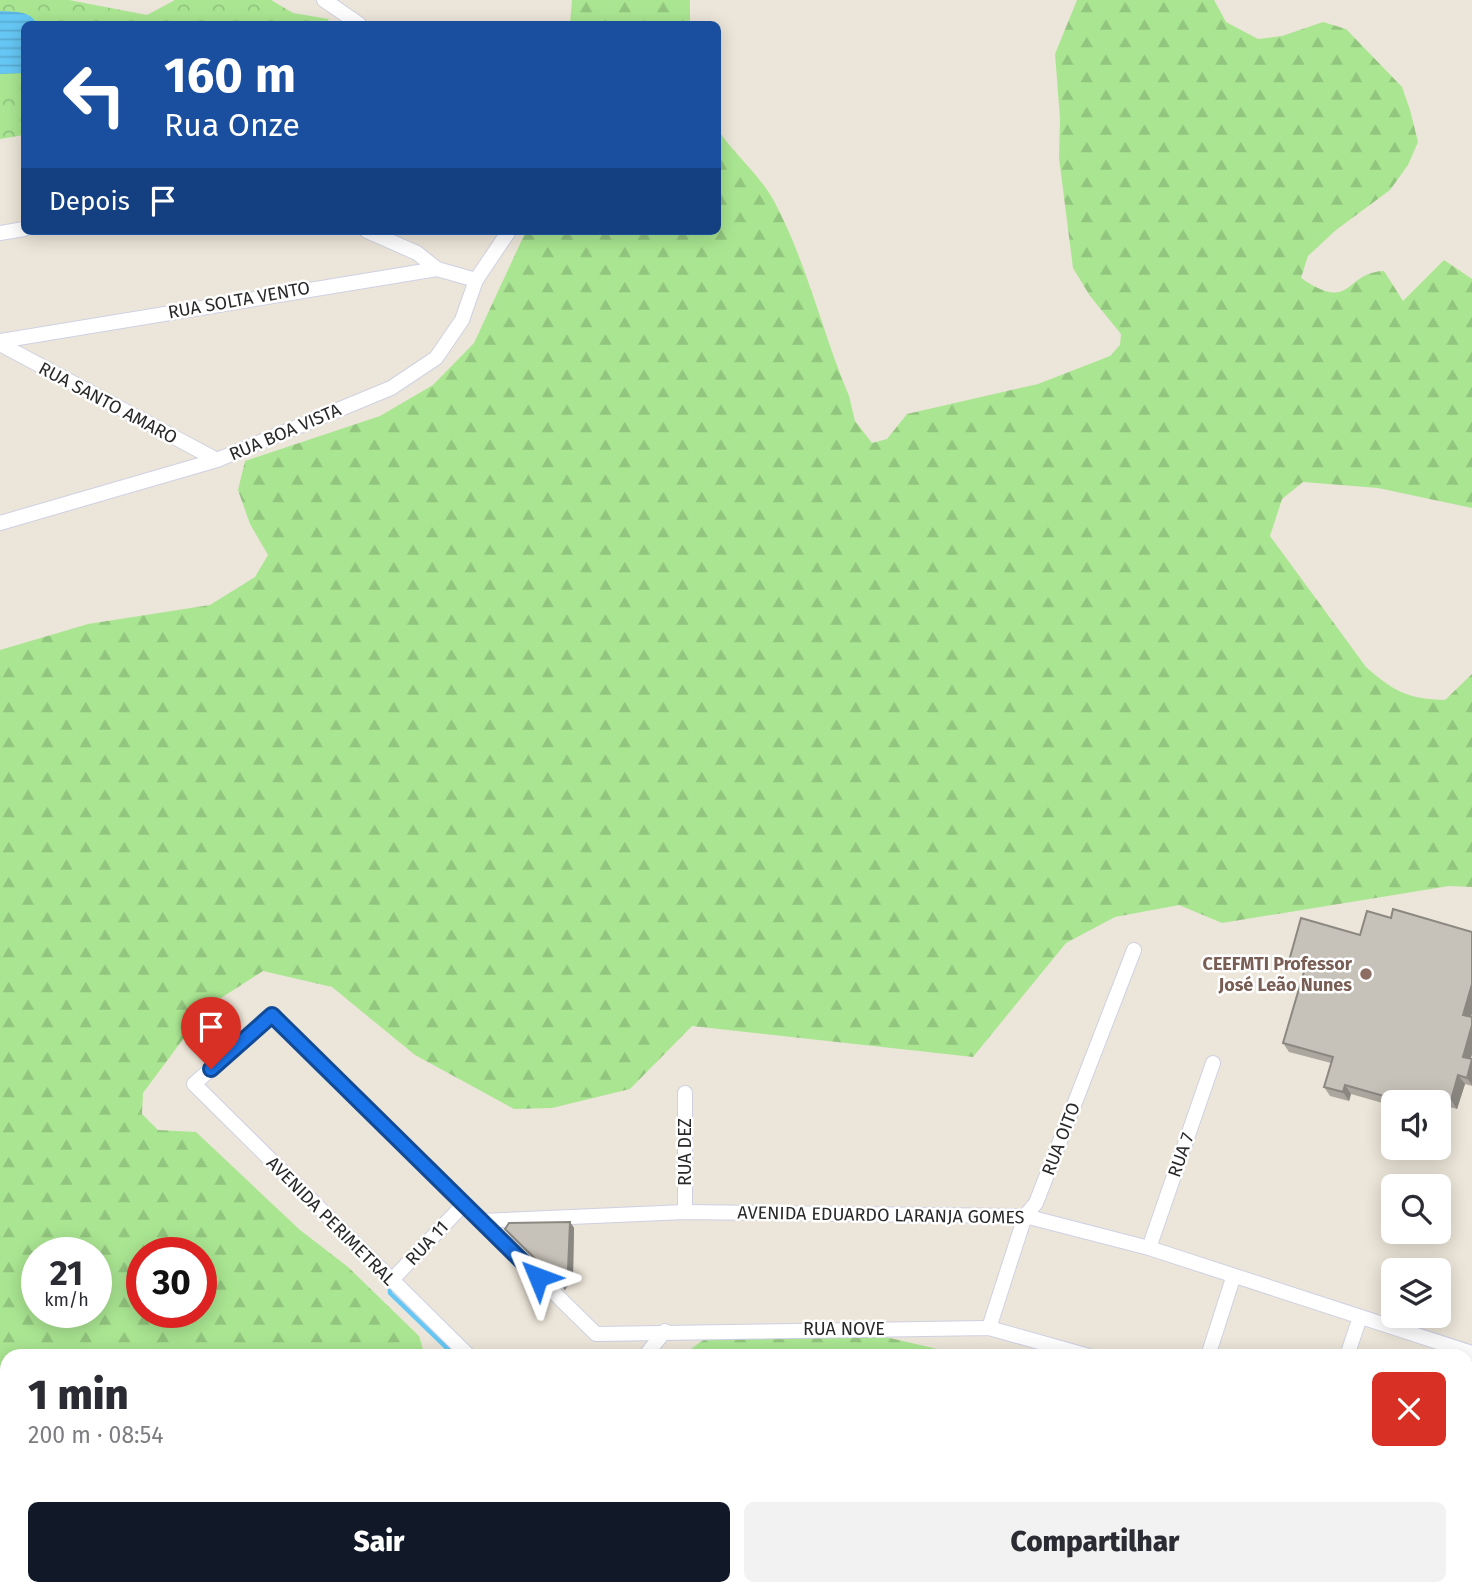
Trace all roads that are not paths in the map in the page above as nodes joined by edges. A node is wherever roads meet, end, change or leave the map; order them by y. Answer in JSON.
{"nodes":[{"id":1,"x":324,"y":0,"type":"edge"},
{"id":2,"x":355,"y":21,"type":"edge"},
{"id":3,"x":21,"y":230,"type":"edge"},
{"id":4,"x":0,"y":233,"type":"edge"},
{"id":5,"x":376,"y":235,"type":"edge"},
{"id":6,"x":506,"y":235,"type":"edge"},
{"id":7,"x":437,"y":269,"type":"junction"},
{"id":8,"x":476,"y":280,"type":"junction"},
{"id":9,"x":0,"y":342,"type":"edge"},
{"id":10,"x":217,"y":460,"type":"junction"},
{"id":11,"x":1,"y":522,"type":"edge"},
{"id":12,"x":1135,"y":950,"type":"dead end"},
{"id":13,"x":1213,"y":1063,"type":"dead end"},
{"id":14,"x":685,"y":1093,"type":"dead end"},
{"id":15,"x":463,"y":1205,"type":"junction"},
{"id":16,"x":685,"y":1212,"type":"junction"},
{"id":17,"x":1025,"y":1216,"type":"junction"},
{"id":18,"x":480,"y":1221,"type":"junction"},
{"id":19,"x":1149,"y":1248,"type":"junction"},
{"id":20,"x":1233,"y":1278,"type":"junction"},
{"id":21,"x":391,"y":1281,"type":"junction"},
{"id":22,"x":1360,"y":1317,"type":"junction"},
{"id":23,"x":989,"y":1328,"type":"junction"},
{"id":24,"x":665,"y":1331,"type":"junction"},
{"id":25,"x":462,"y":1349,"type":"edge"},
{"id":26,"x":651,"y":1349,"type":"edge"},
{"id":27,"x":1064,"y":1349,"type":"edge"},
{"id":28,"x":1210,"y":1349,"type":"edge"},
{"id":29,"x":1349,"y":1349,"type":"edge"},
{"id":30,"x":1460,"y":1349,"type":"edge"}],
"edges":[{"from":1,"to":2,"type":"street"},
{"from":3,"to":4,"type":"street"},
{"from":5,"to":7,"type":"street"},
{"from":6,"to":8,"type":"street","name":"RUA BOA VISTA"},
{"from":7,"to":8,"type":"street","name":"RUA SOLTA VENTO"},
{"from":7,"to":9,"type":"street","name":"RUA SOLTA VENTO"},
{"from":8,"to":10,"type":"street","name":"RUA BOA VISTA"},
{"from":9,"to":10,"type":"street","name":"RUA SANTO AMARO"},
{"from":10,"to":11,"type":"street","name":"RUA BOA VISTA"},
{"from":12,"to":17,"type":"street","name":"RUA OITO"},
{"from":13,"to":19,"type":"street","name":"RUA 7"},
{"from":14,"to":16,"type":"street","name":"RUA DEZ"},
{"from":15,"to":18,"type":"street"},
{"from":15,"to":21,"type":"street","name":"RUA 11"},
{"from":15,"to":21,"type":"street","name":"AVENIDA PERIMETRAL"},
{"from":16,"to":17,"type":"street","name":"AVENIDA EDUARDO LARANJA GOMES"},
{"from":16,"to":18,"type":"street","name":"AVENIDA EDUARDO LARANJA GOMES"},
{"from":17,"to":19,"type":"street","name":"AVENIDA EDUARDO LARANJA GOMES"},
{"from":17,"to":23,"type":"street","name":"RUA OITO"},
{"from":18,"to":24,"type":"street","name":"RUA NOVE"},
{"from":19,"to":20,"type":"street","name":"AVENIDA EDUARDO LARANJA GOMES"},
{"from":20,"to":22,"type":"street","name":"AVENIDA EDUARDO LARANJA GOMES"},
{"from":20,"to":28,"type":"street"},
{"from":21,"to":25,"type":"street","name":"AVENIDA PERIMETRAL"},
{"from":22,"to":29,"type":"street"},
{"from":22,"to":30,"type":"street","name":"AVENIDA EDUARDO LARANJA GOMES"},
{"from":23,"to":24,"type":"street","name":"RUA NOVE"},
{"from":23,"to":27,"type":"street","name":"RUA NOVE"},
{"from":24,"to":26,"type":"street"}]}
